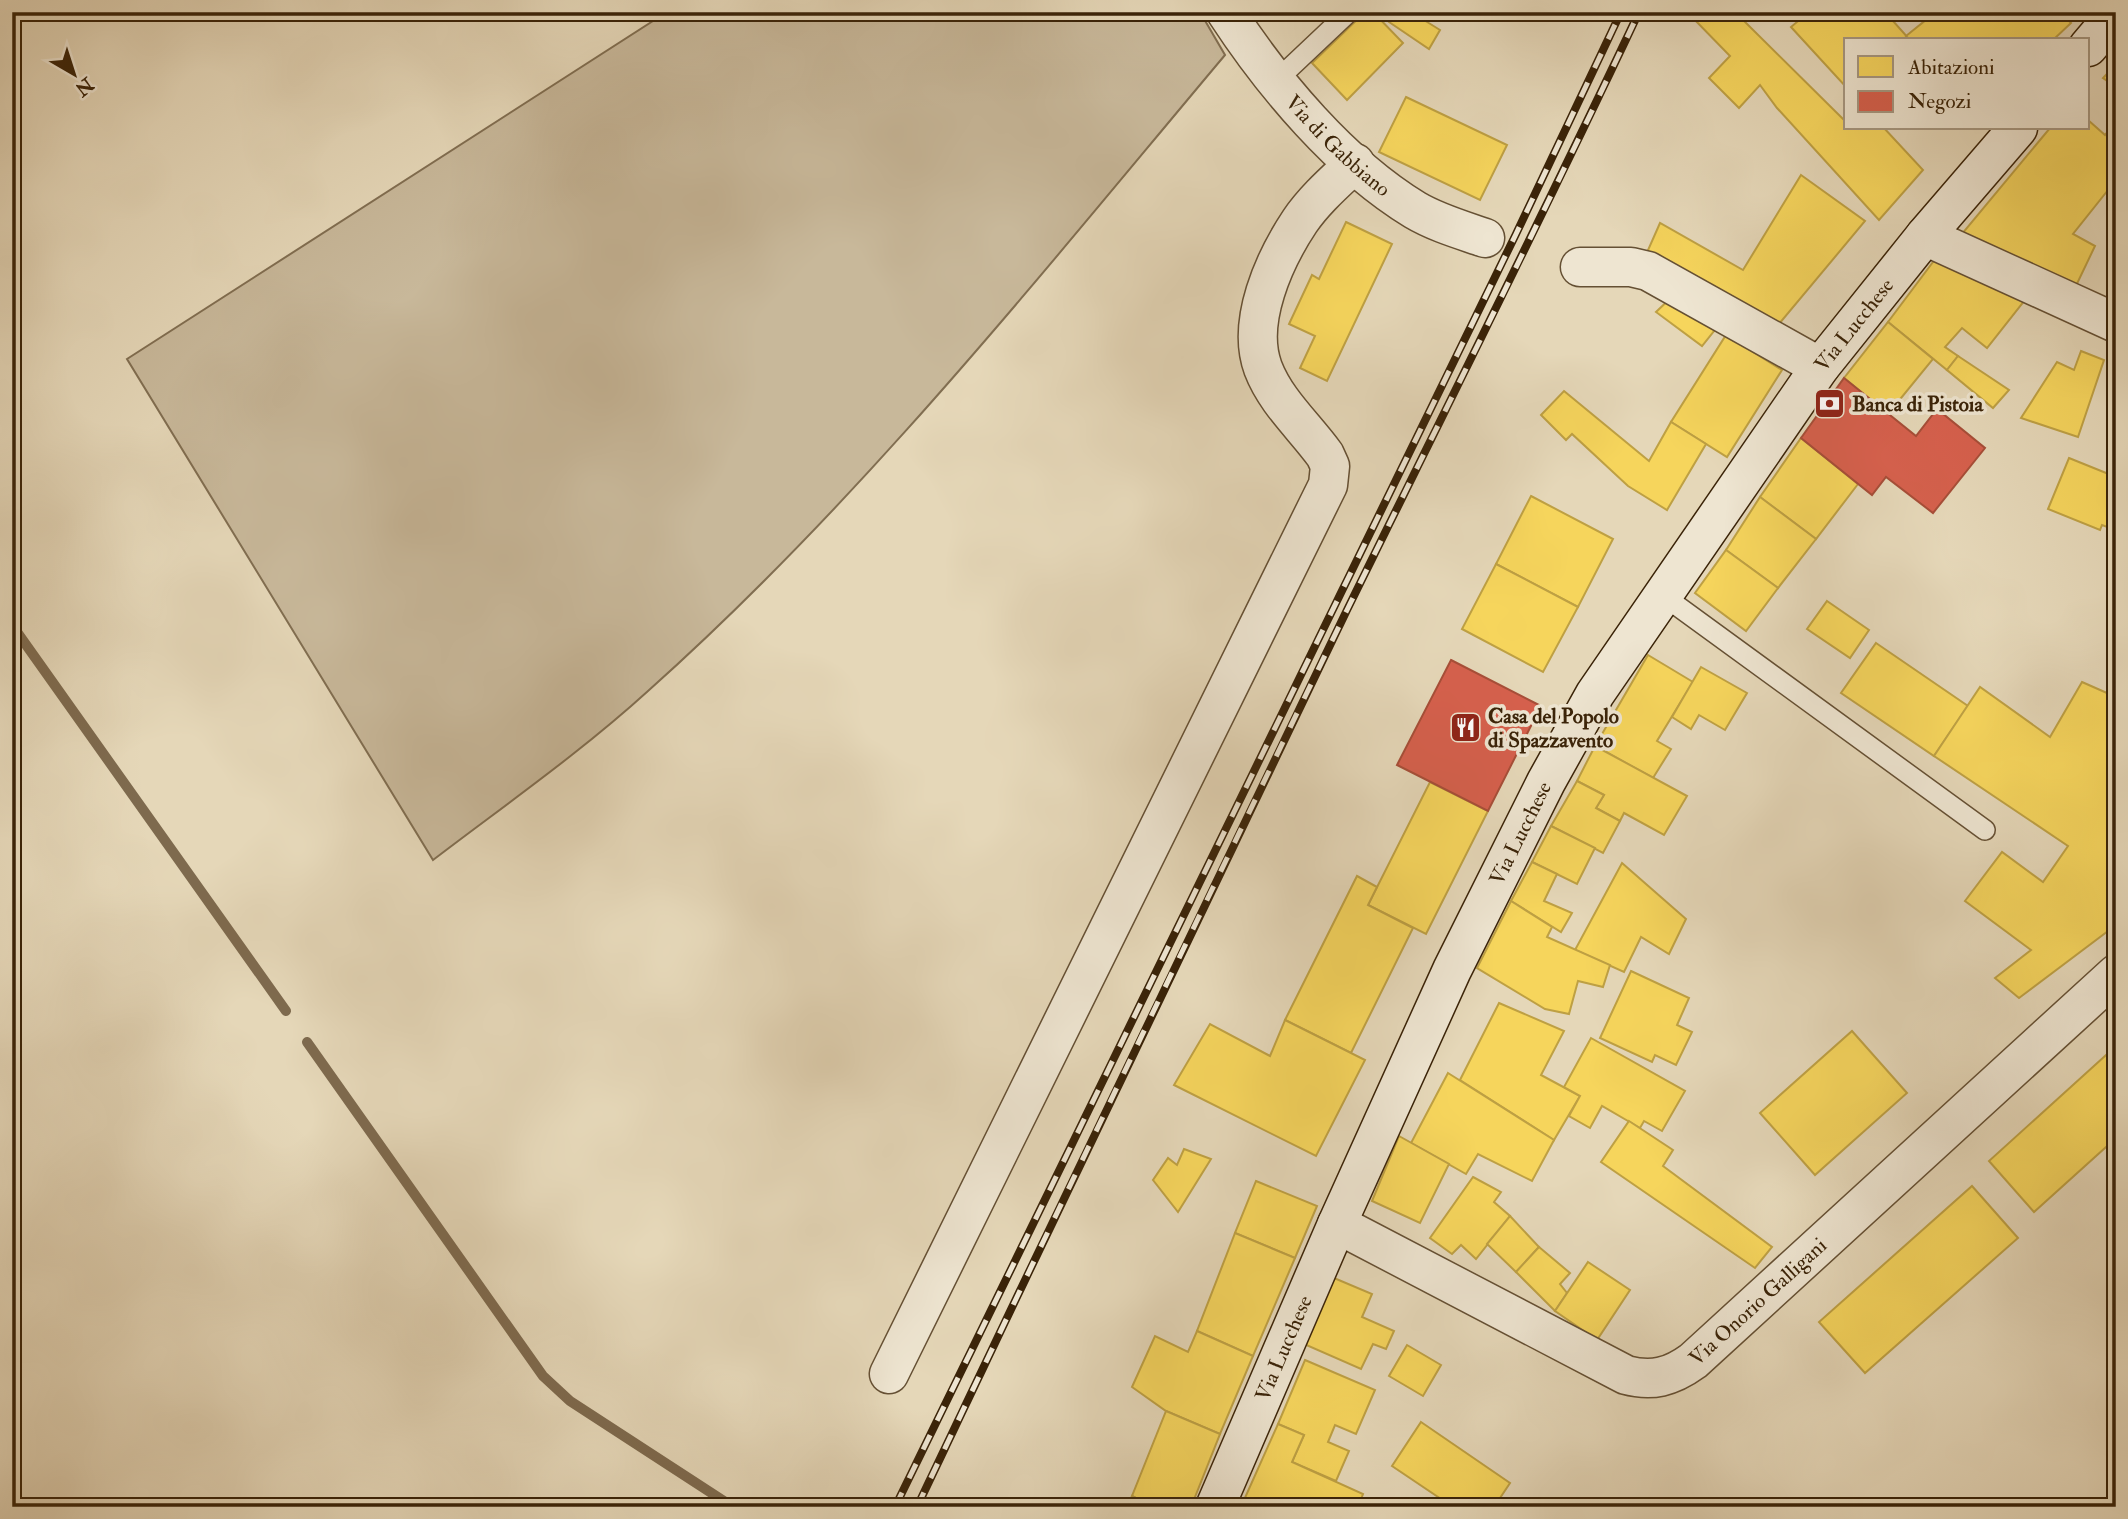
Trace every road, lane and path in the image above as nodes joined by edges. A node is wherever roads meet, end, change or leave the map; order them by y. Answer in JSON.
{"nodes":[{"id":1,"x":1226,"y":12,"type":"edge"},
{"id":2,"x":1349,"y":12,"type":"edge"},
{"id":3,"x":2116,"y":14,"type":"edge"},
{"id":4,"x":2090,"y":45,"type":"edge"},
{"id":5,"x":1277,"y":80,"type":"junction"},
{"id":6,"x":2016,"y":130,"type":"edge"},
{"id":7,"x":1355,"y":163,"type":"junction"},
{"id":8,"x":1925,"y":236,"type":"junction"},
{"id":9,"x":1485,"y":238,"type":"dead end"},
{"id":10,"x":1580,"y":267,"type":"dead end"},
{"id":11,"x":2116,"y":323,"type":"edge"},
{"id":12,"x":1820,"y":366,"type":"junction"},
{"id":13,"x":1661,"y":594,"type":"junction"},
{"id":14,"x":1985,"y":830,"type":"dead end"},
{"id":15,"x":2116,"y":974,"type":"edge"},
{"id":16,"x":1337,"y":1224,"type":"junction"},
{"id":17,"x":889,"y":1374,"type":"dead end"},
{"id":18,"x":1215,"y":1507,"type":"edge"}],
"edges":[{"from":1,"to":5,"type":"street","name":"Via di Gabbiano"},
{"from":2,"to":5,"type":"lane"},
{"from":3,"to":4,"type":"street"},
{"from":5,"to":7,"type":"street","name":"Via di Gabbiano"},
{"from":6,"to":8,"type":"street","name":"Via Lucchese"},
{"from":7,"to":9,"type":"street","name":"Via di Gabbiano"},
{"from":7,"to":17,"type":"street"},
{"from":8,"to":11,"type":"street"},
{"from":8,"to":12,"type":"street","name":"Via Lucchese"},
{"from":10,"to":12,"type":"street"},
{"from":12,"to":13,"type":"street","name":"Via Lucchese"},
{"from":13,"to":14,"type":"lane"},
{"from":13,"to":16,"type":"street","name":"Via Lucchese"},
{"from":15,"to":16,"type":"street","name":"Via Onorio Galligani"},
{"from":16,"to":18,"type":"street","name":"Via Lucchese"}]}
